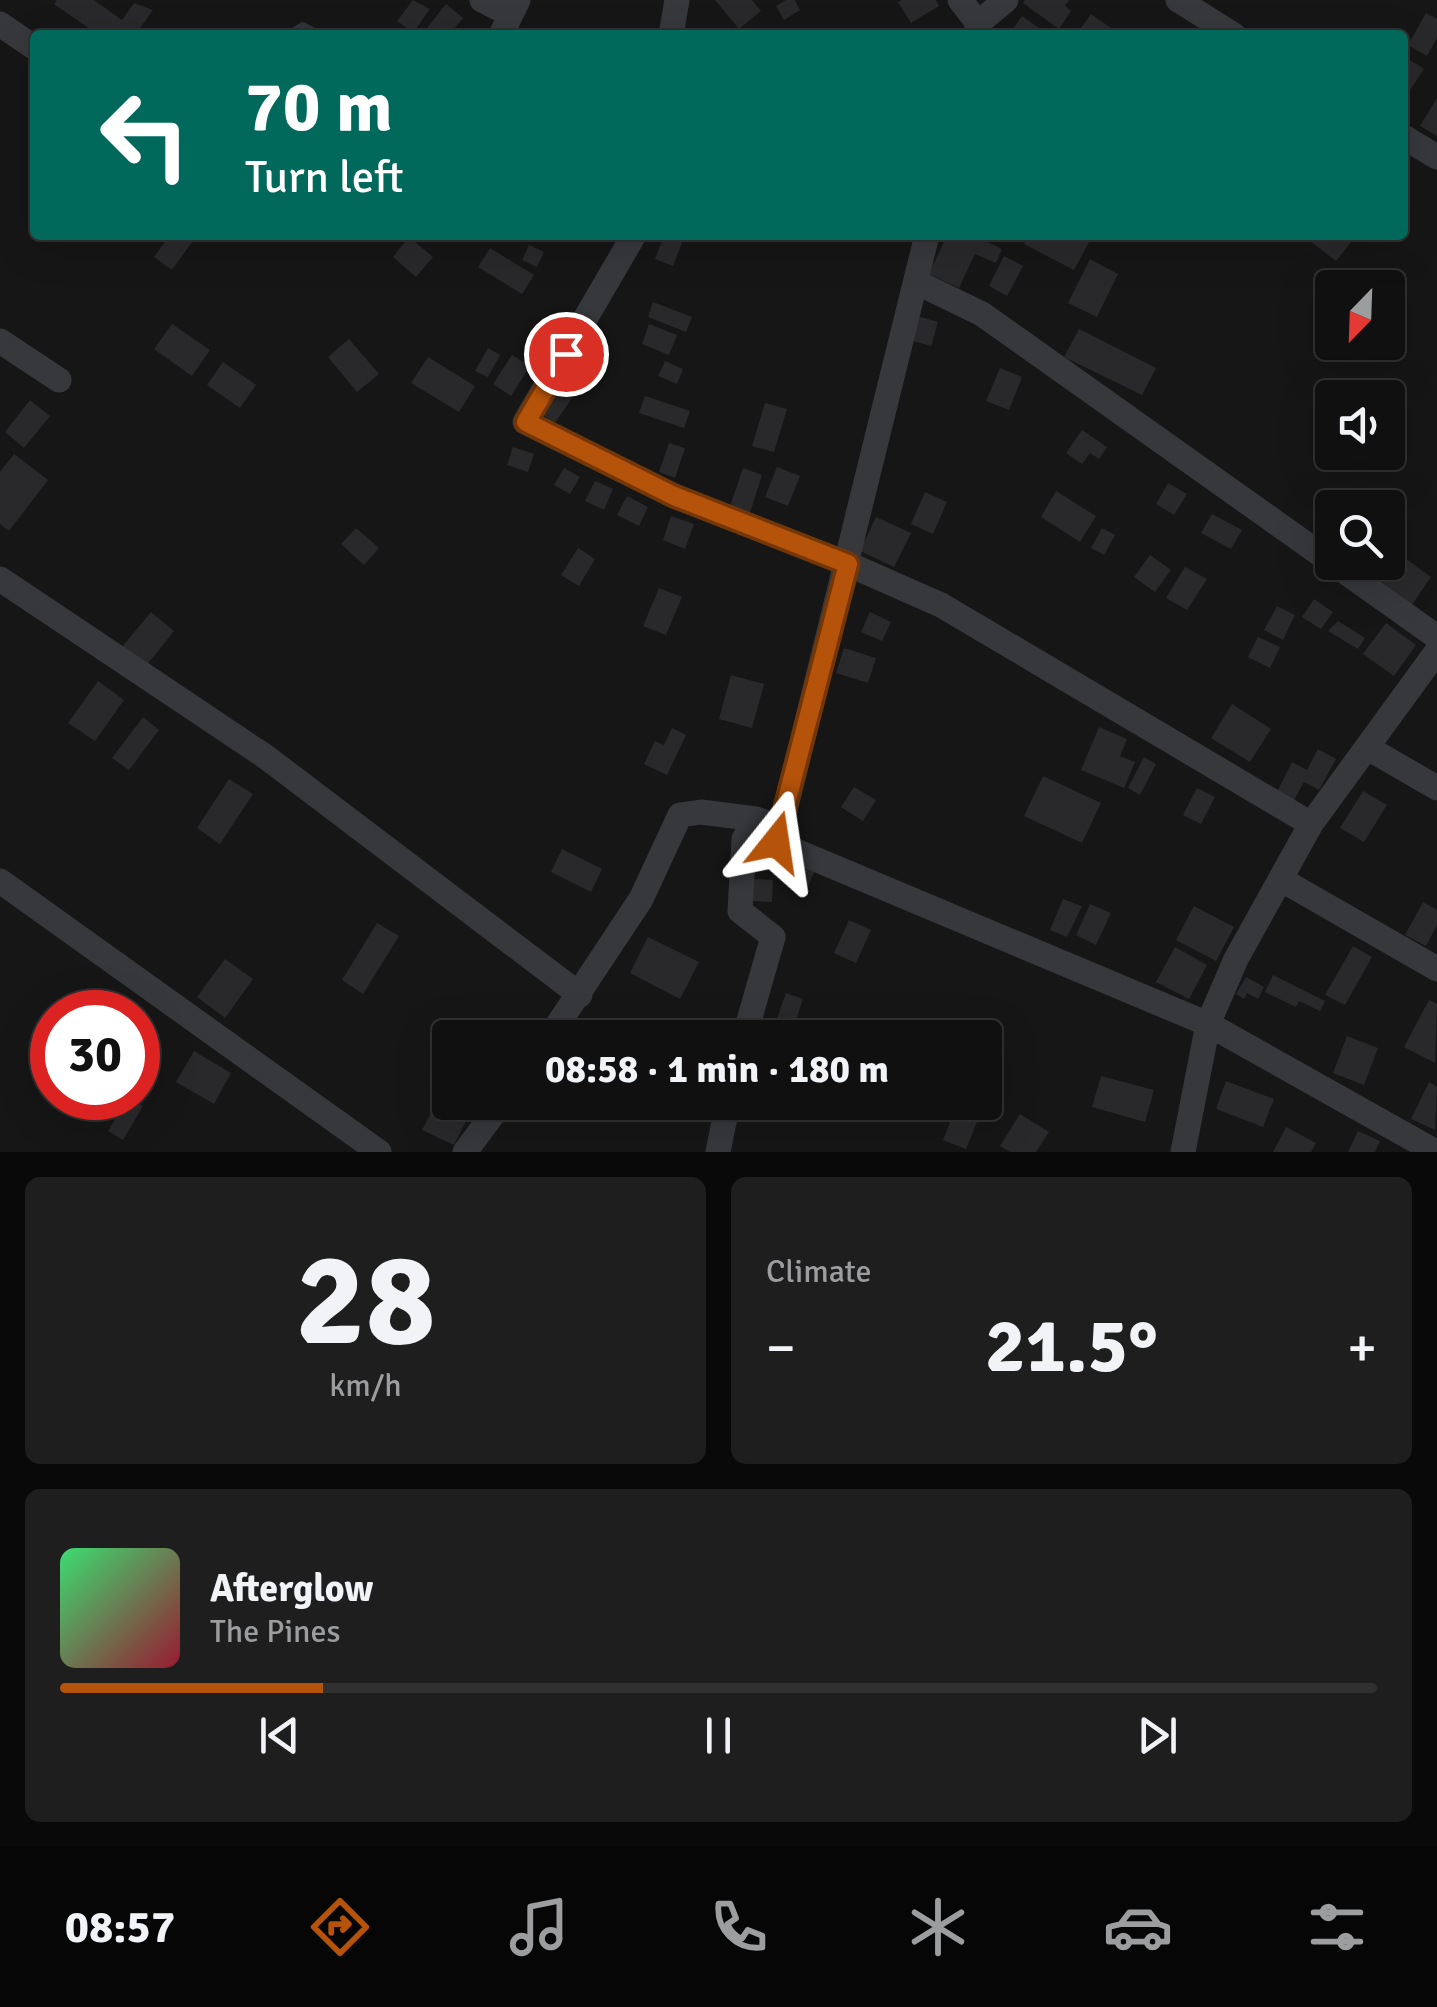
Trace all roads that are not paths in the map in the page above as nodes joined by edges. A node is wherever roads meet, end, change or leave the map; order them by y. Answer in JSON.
{"nodes":[{"id":1,"x":482,"y":0,"type":"edge"},
{"id":2,"x":677,"y":0,"type":"edge"},
{"id":3,"x":960,"y":0,"type":"edge"},
{"id":4,"x":1006,"y":0,"type":"edge"},
{"id":5,"x":1178,"y":0,"type":"edge"},
{"id":6,"x":1229,"y":0,"type":"edge"},
{"id":7,"x":510,"y":16,"type":"edge"},
{"id":8,"x":0,"y":24,"type":"edge"},
{"id":9,"x":977,"y":29,"type":"edge"},
{"id":10,"x":672,"y":30,"type":"edge"},
{"id":11,"x":1226,"y":30,"type":"edge"},
{"id":12,"x":30,"y":45,"type":"edge"},
{"id":13,"x":1408,"y":139,"type":"edge"},
{"id":14,"x":1437,"y":156,"type":"edge"},
{"id":15,"x":631,"y":240,"type":"edge"},
{"id":16,"x":926,"y":240,"type":"edge"},
{"id":17,"x":916,"y":282,"type":"junction"},
{"id":18,"x":0,"y":341,"type":"edge"},
{"id":19,"x":59,"y":380,"type":"dead end"},
{"id":20,"x":848,"y":564,"type":"junction"},
{"id":21,"x":0,"y":578,"type":"edge"},
{"id":22,"x":1437,"y":637,"type":"edge"},
{"id":23,"x":1437,"y":651,"type":"edge"},
{"id":24,"x":1368,"y":748,"type":"junction"},
{"id":25,"x":1437,"y":788,"type":"edge"},
{"id":26,"x":768,"y":823,"type":"junction"},
{"id":27,"x":1311,"y":824,"type":"junction"},
{"id":28,"x":1282,"y":880,"type":"junction"},
{"id":29,"x":0,"y":881,"type":"edge"},
{"id":30,"x":1437,"y":968,"type":"edge"},
{"id":31,"x":580,"y":996,"type":"junction"},
{"id":32,"x":562,"y":1020,"type":"edge"},
{"id":33,"x":749,"y":1020,"type":"edge"},
{"id":34,"x":1208,"y":1024,"type":"junction"},
{"id":35,"x":489,"y":1120,"type":"edge"},
{"id":36,"x":724,"y":1120,"type":"edge"},
{"id":37,"x":1184,"y":1146,"type":"edge"},
{"id":38,"x":379,"y":1152,"type":"edge"},
{"id":39,"x":465,"y":1152,"type":"edge"},
{"id":40,"x":718,"y":1152,"type":"edge"},
{"id":41,"x":1210,"y":1152,"type":"edge"},
{"id":42,"x":1436,"y":1152,"type":"edge"}],
"edges":[{"from":1,"to":7,"type":"street"},
{"from":2,"to":10,"type":"street"},
{"from":3,"to":9,"type":"street"},
{"from":4,"to":9,"type":"street"},
{"from":5,"to":11,"type":"street"},
{"from":6,"to":11,"type":"street"},
{"from":8,"to":12,"type":"street"},
{"from":13,"to":14,"type":"street"},
{"from":15,"to":20,"type":"street"},
{"from":16,"to":17,"type":"street"},
{"from":17,"to":20,"type":"street"},
{"from":17,"to":22,"type":"street"},
{"from":18,"to":19,"type":"street"},
{"from":20,"to":26,"type":"street"},
{"from":20,"to":27,"type":"street"},
{"from":21,"to":31,"type":"street"},
{"from":23,"to":24,"type":"street"},
{"from":24,"to":25,"type":"street"},
{"from":24,"to":27,"type":"street"},
{"from":26,"to":31,"type":"street"},
{"from":26,"to":33,"type":"street"},
{"from":26,"to":34,"type":"street"},
{"from":27,"to":28,"type":"street"},
{"from":28,"to":30,"type":"street"},
{"from":28,"to":34,"type":"street"},
{"from":29,"to":38,"type":"street"},
{"from":31,"to":32,"type":"street"},
{"from":34,"to":37,"type":"street"},
{"from":34,"to":42,"type":"street"},
{"from":35,"to":39,"type":"street"},
{"from":36,"to":40,"type":"street"},
{"from":37,"to":41,"type":"street"}]}
